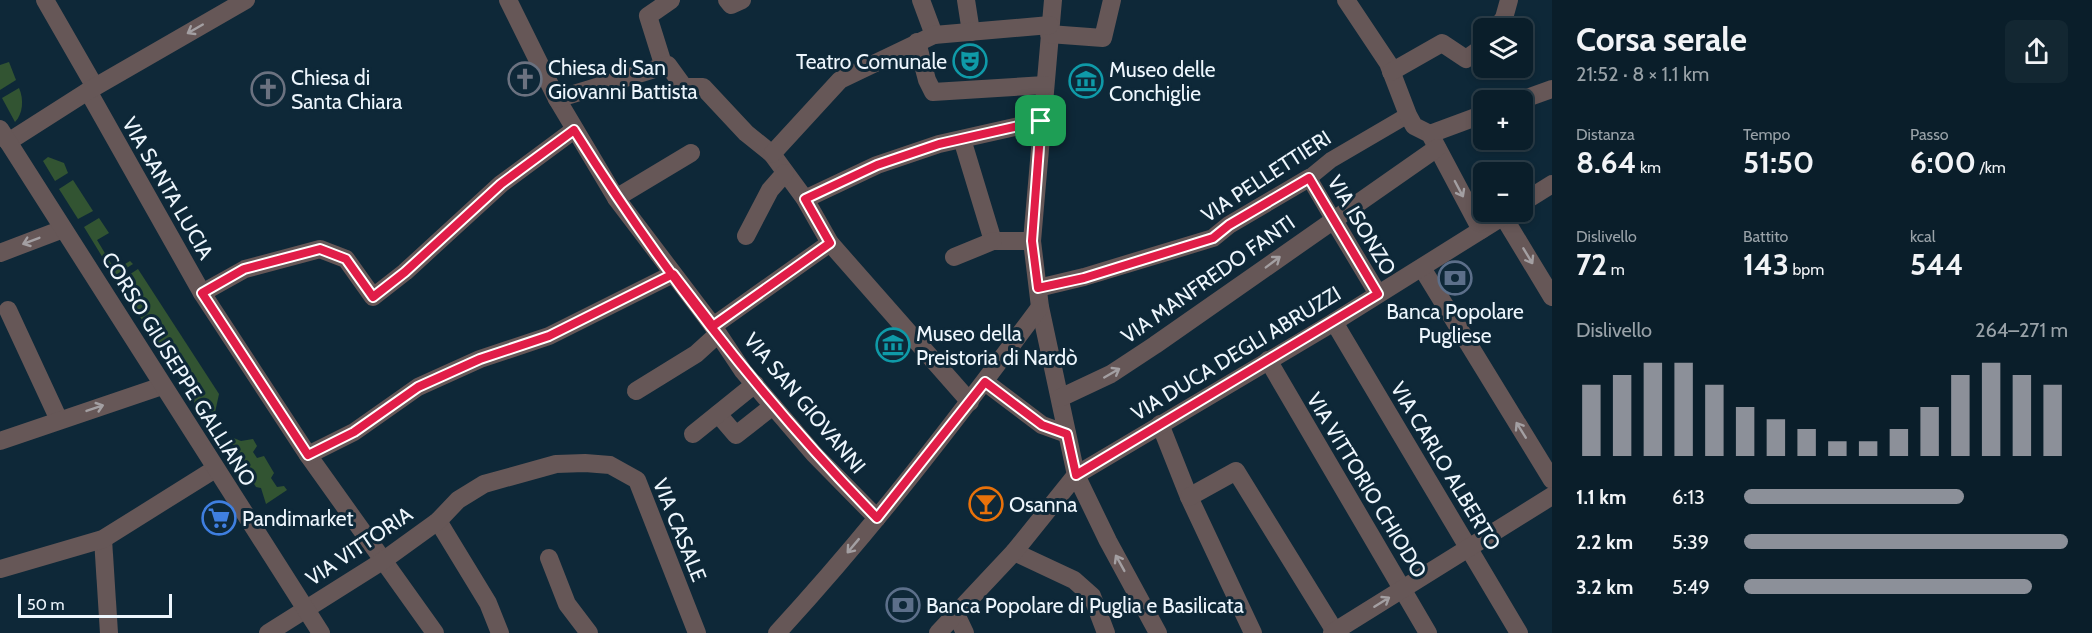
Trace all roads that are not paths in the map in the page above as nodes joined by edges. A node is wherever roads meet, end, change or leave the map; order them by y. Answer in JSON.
{"nodes":[{"id":1,"x":45,"y":0,"type":"edge"},
{"id":2,"x":246,"y":0,"type":"edge"},
{"id":3,"x":508,"y":0,"type":"edge"},
{"id":4,"x":671,"y":0,"type":"edge"},
{"id":5,"x":727,"y":0,"type":"edge"},
{"id":6,"x":742,"y":0,"type":"edge"},
{"id":7,"x":921,"y":0,"type":"edge"},
{"id":8,"x":966,"y":0,"type":"edge"},
{"id":9,"x":1053,"y":0,"type":"edge"},
{"id":10,"x":1112,"y":0,"type":"edge"},
{"id":11,"x":1346,"y":0,"type":"edge"},
{"id":12,"x":1509,"y":0,"type":"edge"},
{"id":13,"x":1504,"y":18,"type":"edge"},
{"id":14,"x":1049,"y":29,"type":"junction"},
{"id":15,"x":971,"y":32,"type":"junction"},
{"id":16,"x":934,"y":35,"type":"junction"},
{"id":17,"x":917,"y":42,"type":"junction"},
{"id":18,"x":1473,"y":54,"type":"edge"},
{"id":19,"x":664,"y":67,"type":"junction"},
{"id":20,"x":1391,"y":72,"type":"junction"},
{"id":21,"x":1045,"y":85,"type":"junction"},
{"id":22,"x":91,"y":89,"type":"junction"},
{"id":23,"x":1552,"y":89,"type":"edge"},
{"id":24,"x":1533,"y":96,"type":"edge"},
{"id":25,"x":557,"y":99,"type":"junction"},
{"id":26,"x":1408,"y":116,"type":"junction"},
{"id":27,"x":1473,"y":120,"type":"edge"},
{"id":28,"x":1041,"y":121,"type":"junction"},
{"id":29,"x":574,"y":130,"type":"junction"},
{"id":30,"x":4,"y":136,"type":"edge"},
{"id":31,"x":962,"y":139,"type":"junction"},
{"id":32,"x":1434,"y":141,"type":"junction"},
{"id":33,"x":691,"y":153,"type":"dead end"},
{"id":34,"x":772,"y":154,"type":"junction"},
{"id":35,"x":785,"y":173,"type":"junction"},
{"id":36,"x":1309,"y":178,"type":"junction"},
{"id":37,"x":1552,"y":184,"type":"edge"},
{"id":38,"x":1533,"y":197,"type":"edge"},
{"id":39,"x":616,"y":198,"type":"junction"},
{"id":40,"x":805,"y":199,"type":"junction"},
{"id":41,"x":1333,"y":219,"type":"junction"},
{"id":42,"x":1494,"y":222,"type":"edge"},
{"id":43,"x":1511,"y":222,"type":"edge"},
{"id":44,"x":63,"y":229,"type":"junction"},
{"id":45,"x":1481,"y":230,"type":"junction"},
{"id":46,"x":746,"y":236,"type":"dead end"},
{"id":47,"x":993,"y":241,"type":"junction"},
{"id":48,"x":1032,"y":241,"type":"junction"},
{"id":49,"x":830,"y":243,"type":"junction"},
{"id":50,"x":0,"y":253,"type":"edge"},
{"id":51,"x":954,"y":257,"type":"dead end"},
{"id":52,"x":1422,"y":268,"type":"junction"},
{"id":53,"x":673,"y":274,"type":"junction"},
{"id":54,"x":1038,"y":288,"type":"junction"},
{"id":55,"x":202,"y":293,"type":"junction"},
{"id":56,"x":1378,"y":294,"type":"junction"},
{"id":57,"x":1552,"y":297,"type":"edge"},
{"id":58,"x":1040,"y":307,"type":"junction"},
{"id":59,"x":8,"y":310,"type":"dead end"},
{"id":60,"x":1334,"y":321,"type":"junction"},
{"id":61,"x":716,"y":330,"type":"junction"},
{"id":62,"x":1268,"y":360,"type":"junction"},
{"id":63,"x":985,"y":382,"type":"junction"},
{"id":64,"x":754,"y":384,"type":"junction"},
{"id":65,"x":162,"y":386,"type":"junction"},
{"id":66,"x":636,"y":391,"type":"dead end"},
{"id":67,"x":1060,"y":398,"type":"junction"},
{"id":68,"x":970,"y":402,"type":"junction"},
{"id":69,"x":773,"y":406,"type":"junction"},
{"id":70,"x":718,"y":414,"type":"junction"},
{"id":71,"x":59,"y":420,"type":"junction"},
{"id":72,"x":1160,"y":424,"type":"junction"},
{"id":73,"x":693,"y":434,"type":"dead end"},
{"id":74,"x":1067,"y":434,"type":"junction"},
{"id":75,"x":0,"y":441,"type":"edge"},
{"id":76,"x":308,"y":455,"type":"junction"},
{"id":77,"x":215,"y":469,"type":"junction"},
{"id":78,"x":1076,"y":475,"type":"junction"},
{"id":79,"x":1552,"y":480,"type":"edge"},
{"id":80,"x":1552,"y":496,"type":"edge"},
{"id":81,"x":1189,"y":497,"type":"junction"},
{"id":82,"x":877,"y":518,"type":"junction"},
{"id":83,"x":438,"y":521,"type":"junction"},
{"id":84,"x":104,"y":538,"type":"junction"},
{"id":85,"x":1469,"y":548,"type":"junction"},
{"id":86,"x":1014,"y":552,"type":"junction"},
{"id":87,"x":549,"y":558,"type":"dead end"},
{"id":88,"x":384,"y":560,"type":"junction"},
{"id":89,"x":0,"y":570,"type":"edge"},
{"id":90,"x":1403,"y":589,"type":"junction"},
{"id":91,"x":306,"y":609,"type":"junction"},
{"id":92,"x":956,"y":614,"type":"junction"},
{"id":93,"x":1334,"y":632,"type":"edge"},
{"id":94,"x":109,"y":633,"type":"edge"},
{"id":95,"x":268,"y":633,"type":"edge"},
{"id":96,"x":321,"y":633,"type":"edge"},
{"id":97,"x":435,"y":633,"type":"edge"},
{"id":98,"x":500,"y":633,"type":"edge"},
{"id":99,"x":589,"y":633,"type":"edge"},
{"id":100,"x":697,"y":633,"type":"edge"},
{"id":101,"x":777,"y":633,"type":"edge"},
{"id":102,"x":938,"y":633,"type":"edge"},
{"id":103,"x":965,"y":633,"type":"edge"},
{"id":104,"x":1106,"y":633,"type":"edge"},
{"id":105,"x":1158,"y":633,"type":"edge"},
{"id":106,"x":1253,"y":633,"type":"edge"},
{"id":107,"x":1428,"y":633,"type":"edge"},
{"id":108,"x":1519,"y":633,"type":"edge"}],
"edges":[{"from":1,"to":22,"type":"street","name":"VIA SANTA LUCIA"},
{"from":2,"to":22,"type":"street","one_way":true},
{"from":3,"to":25,"type":"street","name":"VIA SAN GIOVANNI"},
{"from":4,"to":19,"type":"street"},
{"from":5,"to":6,"type":"street"},
{"from":7,"to":16,"type":"street"},
{"from":8,"to":15,"type":"street"},
{"from":9,"to":14,"type":"street"},
{"from":10,"to":14,"type":"street"},
{"from":11,"to":20,"type":"street"},
{"from":12,"to":13,"type":"street"},
{"from":14,"to":15,"type":"street"},
{"from":14,"to":21,"type":"street"},
{"from":15,"to":16,"type":"street"},
{"from":16,"to":17,"type":"street"},
{"from":17,"to":21,"type":"street"},
{"from":17,"to":34,"type":"street"},
{"from":18,"to":20,"type":"street"},
{"from":19,"to":25,"type":"street"},
{"from":19,"to":34,"type":"street"},
{"from":20,"to":26,"type":"street"},
{"from":21,"to":28,"type":"street"},
{"from":22,"to":30,"type":"street"},
{"from":22,"to":55,"type":"street","name":"VIA SANTA LUCIA"},
{"from":23,"to":24,"type":"street"},
{"from":25,"to":29,"type":"street","name":"VIA SAN GIOVANNI"},
{"from":26,"to":32,"type":"street"},
{"from":26,"to":36,"type":"street","name":"VIA PELLETTIERI"},
{"from":27,"to":32,"type":"street","name":"VIA MANFREDO FANTI"},
{"from":28,"to":31,"type":"street"},
{"from":28,"to":48,"type":"street"},
{"from":29,"to":39,"type":"street","name":"VIA SAN GIOVANNI"},
{"from":29,"to":55,"type":"street"},
{"from":30,"to":44,"type":"street","name":"CORSO GIUSEPPE GALLIANO"},
{"from":31,"to":40,"type":"street"},
{"from":31,"to":47,"type":"street"},
{"from":32,"to":41,"type":"street","name":"VIA MANFREDO FANTI"},
{"from":32,"to":45,"type":"street","one_way":true},
{"from":33,"to":39,"type":"street"},
{"from":34,"to":35,"type":"street"},
{"from":35,"to":40,"type":"street"},
{"from":35,"to":46,"type":"street"},
{"from":36,"to":41,"type":"street","name":"VIA ISONZO"},
{"from":36,"to":54,"type":"street","name":"VIA PELLETTIERI"},
{"from":37,"to":38,"type":"street"},
{"from":39,"to":53,"type":"street","name":"VIA SAN GIOVANNI"},
{"from":40,"to":49,"type":"street"},
{"from":41,"to":56,"type":"street","name":"VIA ISONZO"},
{"from":67,"to":41,"type":"street","name":"VIA MANFREDO FANTI","one_way":true},
{"from":42,"to":45,"type":"street","name":"VIA DUCA DEGLI ABRUZZI"},
{"from":43,"to":57,"type":"street","one_way":true},
{"from":44,"to":50,"type":"street","one_way":true},
{"from":44,"to":65,"type":"street","name":"CORSO GIUSEPPE GALLIANO"},
{"from":45,"to":52,"type":"street","name":"VIA DUCA DEGLI ABRUZZI"},
{"from":47,"to":48,"type":"street"},
{"from":47,"to":51,"type":"street"},
{"from":48,"to":54,"type":"street"},
{"from":49,"to":61,"type":"street"},
{"from":49,"to":68,"type":"street"},
{"from":52,"to":56,"type":"street","name":"VIA DUCA DEGLI ABRUZZI"},
{"from":79,"to":52,"type":"street","one_way":true},
{"from":53,"to":61,"type":"street","name":"VIA SAN GIOVANNI"},
{"from":53,"to":76,"type":"street"},
{"from":54,"to":58,"type":"street"},
{"from":55,"to":76,"type":"street","name":"VIA SANTA LUCIA"},
{"from":56,"to":60,"type":"street","name":"VIA DUCA DEGLI ABRUZZI"},
{"from":58,"to":63,"type":"street"},
{"from":58,"to":67,"type":"street"},
{"from":59,"to":71,"type":"street"},
{"from":60,"to":62,"type":"street","name":"VIA DUCA DEGLI ABRUZZI"},
{"from":60,"to":85,"type":"street","name":"VIA CARLO ALBERTO"},
{"from":61,"to":64,"type":"street","name":"VIA SAN GIOVANNI"},
{"from":61,"to":66,"type":"street"},
{"from":62,"to":72,"type":"street","name":"VIA DUCA DEGLI ABRUZZI"},
{"from":62,"to":90,"type":"street","name":"VIA VITTORIO CHIODO"},
{"from":63,"to":68,"type":"street"},
{"from":63,"to":74,"type":"street"},
{"from":64,"to":69,"type":"street","name":"VIA SAN GIOVANNI"},
{"from":64,"to":70,"type":"street"},
{"from":71,"to":65,"type":"street","one_way":true},
{"from":65,"to":77,"type":"street","name":"CORSO GIUSEPPE GALLIANO"},
{"from":67,"to":74,"type":"street"},
{"from":68,"to":82,"type":"street"},
{"from":69,"to":70,"type":"street"},
{"from":69,"to":82,"type":"street","name":"VIA SAN GIOVANNI"},
{"from":70,"to":73,"type":"street"},
{"from":71,"to":75,"type":"street"},
{"from":72,"to":78,"type":"street","name":"VIA DUCA DEGLI ABRUZZI"},
{"from":72,"to":81,"type":"street"},
{"from":74,"to":78,"type":"street"},
{"from":76,"to":88,"type":"street","name":"VIA SANTA LUCIA"},
{"from":77,"to":84,"type":"street"},
{"from":77,"to":91,"type":"street","name":"CORSO GIUSEPPE GALLIANO"},
{"from":78,"to":86,"type":"street","name":"VIA DUCA DEGLI ABRUZZI"},
{"from":105,"to":78,"type":"street","one_way":true},
{"from":80,"to":85,"type":"street"},
{"from":81,"to":93,"type":"street"},
{"from":81,"to":106,"type":"street"},
{"from":82,"to":101,"type":"street","one_way":true},
{"from":83,"to":88,"type":"street","name":"VIA VITTORIA"},
{"from":83,"to":98,"type":"street"},
{"from":83,"to":100,"type":"street","name":"VIA CASALE"},
{"from":84,"to":89,"type":"street"},
{"from":84,"to":94,"type":"street"},
{"from":85,"to":90,"type":"street"},
{"from":85,"to":108,"type":"street","name":"VIA CARLO ALBERTO"},
{"from":86,"to":92,"type":"street","name":"VIA DUCA DEGLI ABRUZZI"},
{"from":86,"to":104,"type":"street"},
{"from":87,"to":99,"type":"street"},
{"from":88,"to":91,"type":"street","name":"VIA VITTORIA"},
{"from":88,"to":97,"type":"street","name":"VIA SANTA LUCIA"},
{"from":93,"to":90,"type":"street","one_way":true},
{"from":90,"to":107,"type":"street","name":"VIA VITTORIO CHIODO"},
{"from":91,"to":95,"type":"street","name":"VIA VITTORIA"},
{"from":91,"to":96,"type":"street","name":"CORSO GIUSEPPE GALLIANO"},
{"from":92,"to":102,"type":"street","name":"VIA DUCA DEGLI ABRUZZI"},
{"from":92,"to":103,"type":"street"}]}
